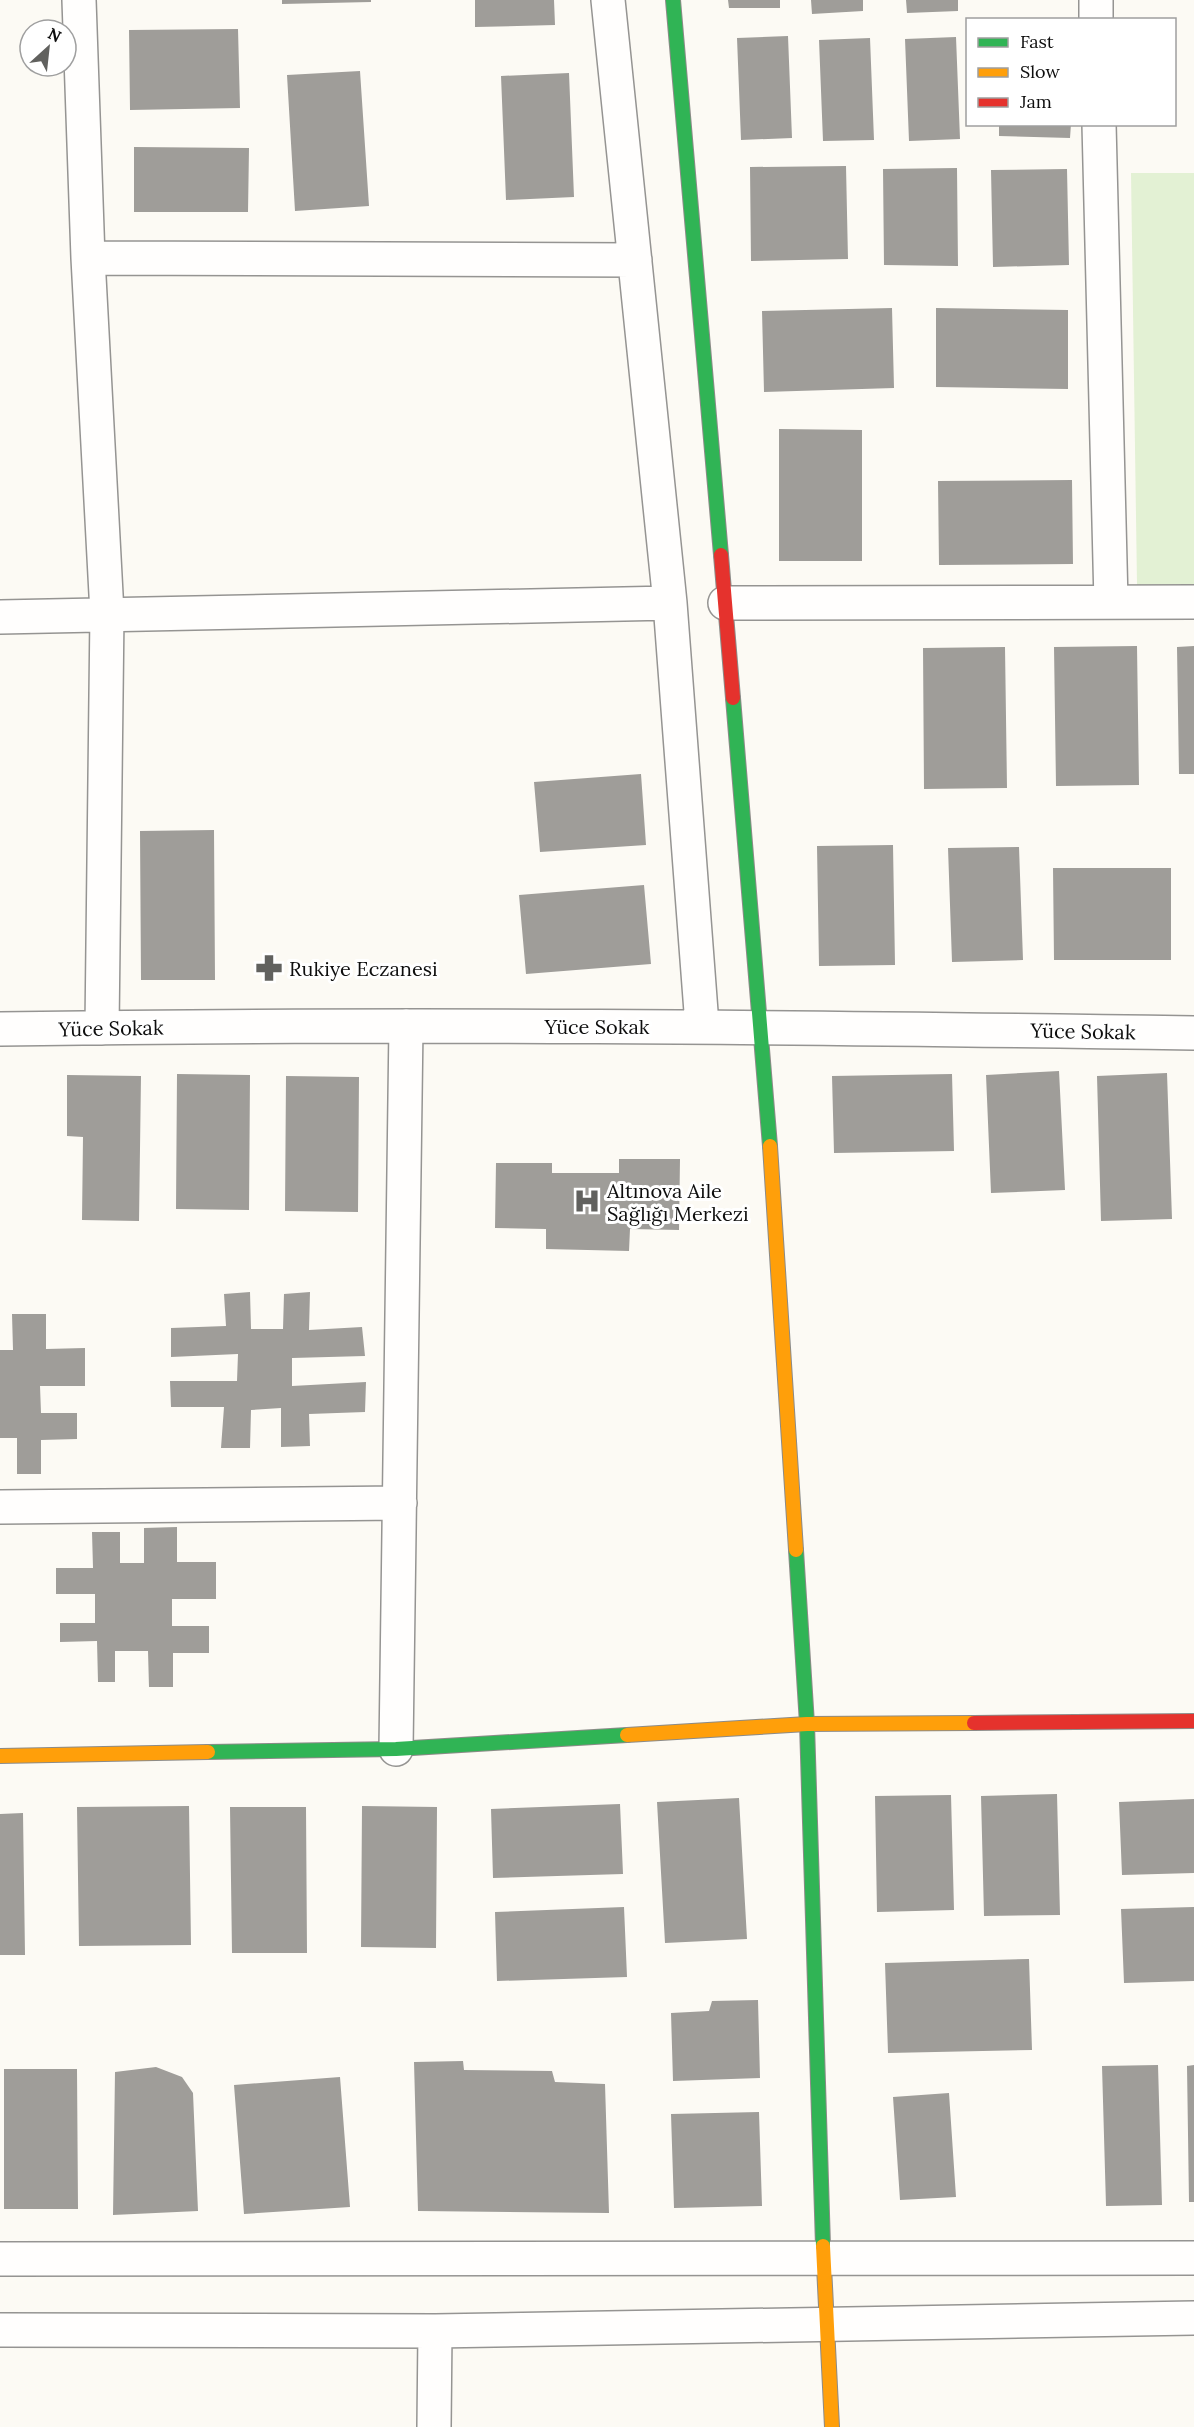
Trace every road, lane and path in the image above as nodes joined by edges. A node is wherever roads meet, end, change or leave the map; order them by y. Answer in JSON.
{"nodes":[{"id":1,"x":78,"y":0,"type":"edge"},
{"id":2,"x":608,"y":0,"type":"edge"},
{"id":3,"x":673,"y":0,"type":"edge"},
{"id":4,"x":1096,"y":0,"type":"edge"},
{"id":5,"x":1096,"y":18,"type":"edge"},
{"id":6,"x":1099,"y":126,"type":"edge"},
{"id":7,"x":88,"y":258,"type":"junction"},
{"id":8,"x":635,"y":260,"type":"junction"},
{"id":9,"x":1111,"y":602,"type":"junction"},
{"id":10,"x":1194,"y":602,"type":"edge"},
{"id":11,"x":670,"y":603,"type":"junction"},
{"id":12,"x":725,"y":603,"type":"junction"},
{"id":13,"x":107,"y":613,"type":"junction"},
{"id":14,"x":0,"y":617,"type":"edge"},
{"id":15,"x":702,"y":1025,"type":"junction"},
{"id":16,"x":405,"y":1026,"type":"junction"},
{"id":17,"x":762,"y":1027,"type":"junction"},
{"id":18,"x":102,"y":1028,"type":"junction"},
{"id":19,"x":0,"y":1029,"type":"edge"},
{"id":20,"x":1194,"y":1033,"type":"edge"},
{"id":21,"x":400,"y":1503,"type":"junction"},
{"id":22,"x":0,"y":1507,"type":"edge"},
{"id":23,"x":1194,"y":1721,"type":"edge"},
{"id":24,"x":807,"y":1724,"type":"junction"},
{"id":25,"x":396,"y":1749,"type":"junction"},
{"id":26,"x":0,"y":1756,"type":"edge"},
{"id":27,"x":823,"y":2258,"type":"junction"},
{"id":28,"x":1194,"y":2258,"type":"edge"},
{"id":29,"x":0,"y":2259,"type":"edge"},
{"id":30,"x":1194,"y":2318,"type":"edge"},
{"id":31,"x":825,"y":2326,"type":"junction"},
{"id":32,"x":0,"y":2331,"type":"edge"},
{"id":33,"x":435,"y":2331,"type":"junction"},
{"id":34,"x":434,"y":2427,"type":"edge"},
{"id":35,"x":832,"y":2427,"type":"edge"}],
"edges":[{"from":1,"to":7,"type":"street"},
{"from":2,"to":8,"type":"street"},
{"from":3,"to":12,"type":"street"},
{"from":4,"to":5,"type":"street"},
{"from":6,"to":9,"type":"street"},
{"from":7,"to":8,"type":"street"},
{"from":7,"to":13,"type":"street"},
{"from":8,"to":11,"type":"street"},
{"from":9,"to":10,"type":"street"},
{"from":9,"to":12,"type":"street"},
{"from":11,"to":13,"type":"street"},
{"from":11,"to":15,"type":"street"},
{"from":12,"to":17,"type":"street"},
{"from":13,"to":14,"type":"street"},
{"from":13,"to":18,"type":"street"},
{"from":15,"to":16,"type":"street","name":"Yüce Sokak"},
{"from":15,"to":17,"type":"street","name":"Yüce Sokak"},
{"from":16,"to":18,"type":"street","name":"Yüce Sokak"},
{"from":16,"to":21,"type":"street"},
{"from":17,"to":20,"type":"street","name":"Yüce Sokak"},
{"from":17,"to":24,"type":"street"},
{"from":18,"to":19,"type":"street","name":"Yüce Sokak"},
{"from":21,"to":22,"type":"street"},
{"from":21,"to":25,"type":"street"},
{"from":23,"to":24,"type":"street"},
{"from":24,"to":25,"type":"street"},
{"from":24,"to":27,"type":"street"},
{"from":25,"to":26,"type":"street"},
{"from":27,"to":28,"type":"street"},
{"from":27,"to":29,"type":"street"},
{"from":27,"to":31,"type":"street"},
{"from":30,"to":31,"type":"street"},
{"from":31,"to":33,"type":"street"},
{"from":31,"to":35,"type":"street"},
{"from":32,"to":33,"type":"street"},
{"from":33,"to":34,"type":"street"}]}
